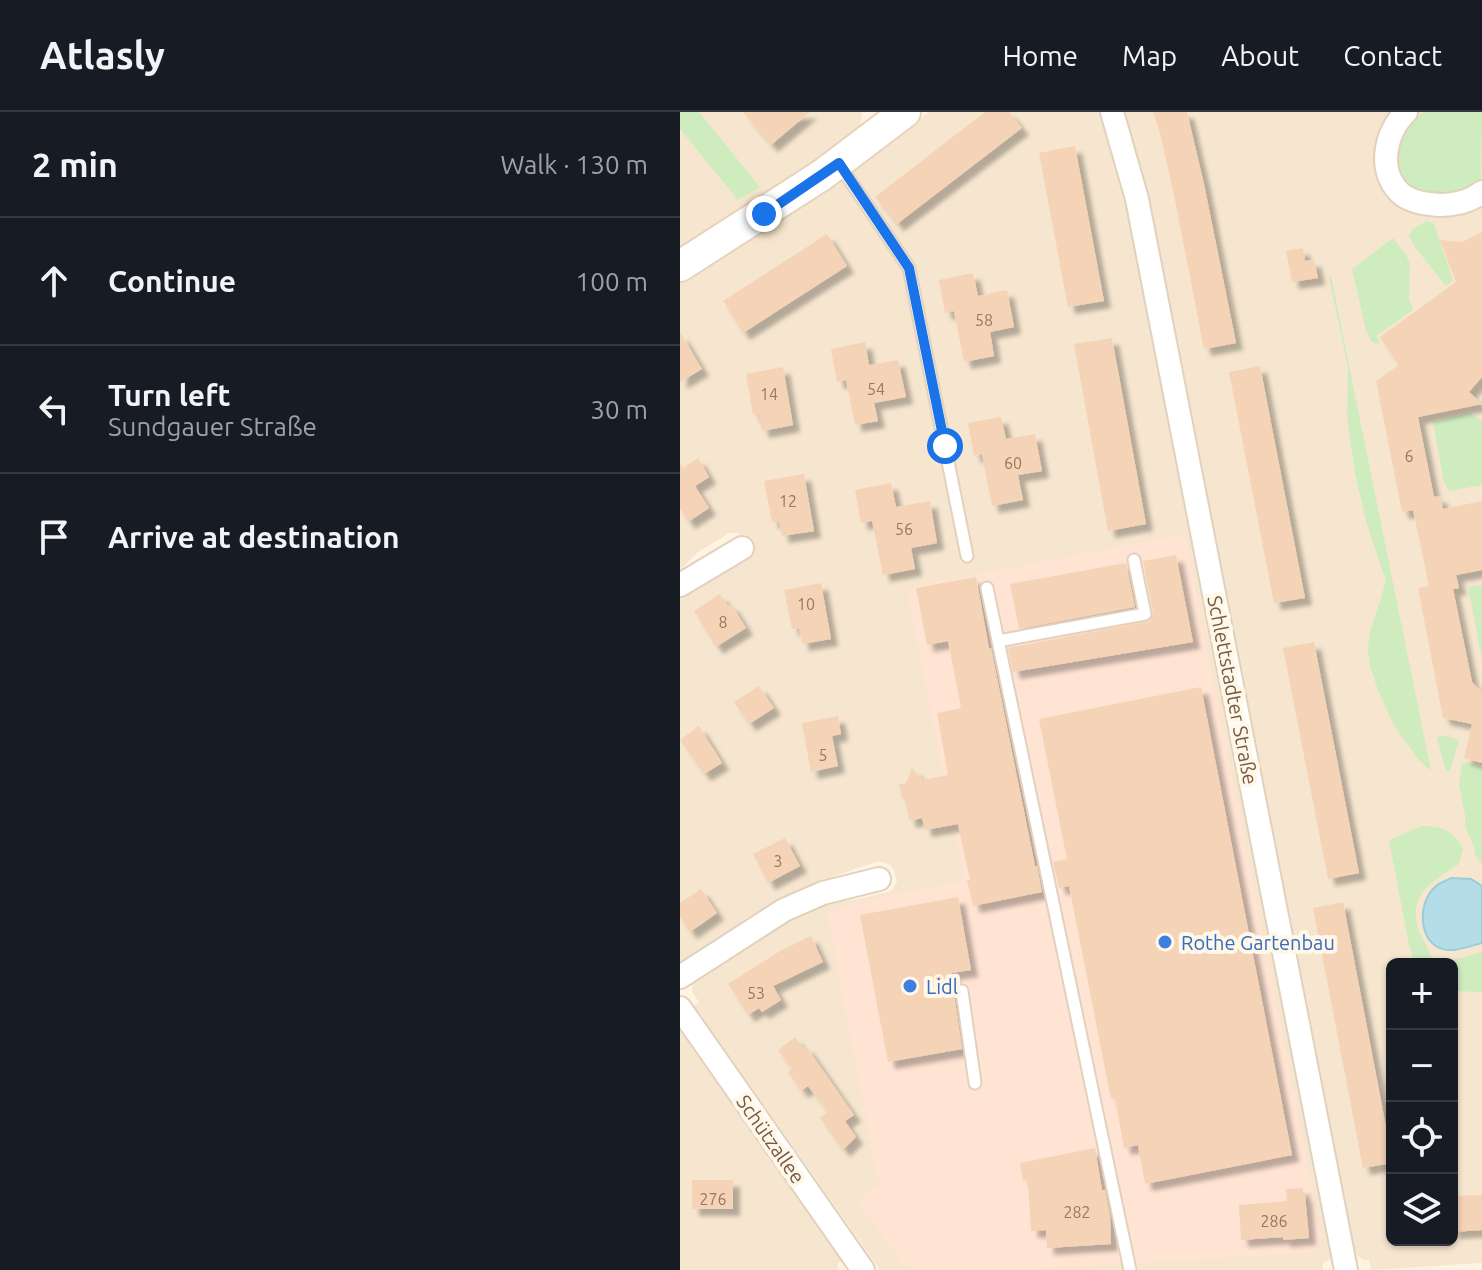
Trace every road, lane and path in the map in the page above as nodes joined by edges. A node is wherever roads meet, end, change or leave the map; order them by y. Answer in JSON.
{"nodes":[{"id":1,"x":1112,"y":112,"type":"edge"},
{"id":2,"x":1406,"y":112,"type":"edge"},
{"id":3,"x":888,"y":117,"type":"edge"},
{"id":4,"x":839,"y":163,"type":"junction"},
{"id":5,"x":1482,"y":192,"type":"edge"},
{"id":6,"x":680,"y":266,"type":"edge"},
{"id":7,"x":742,"y":548,"type":"dead end"},
{"id":8,"x":967,"y":556,"type":"dead end"},
{"id":9,"x":1134,"y":560,"type":"dead end"},
{"id":10,"x":680,"y":585,"type":"edge"},
{"id":11,"x":987,"y":588,"type":"dead end"},
{"id":12,"x":998,"y":641,"type":"junction"},
{"id":13,"x":879,"y":879,"type":"dead end"},
{"id":14,"x":680,"y":977,"type":"edge"},
{"id":15,"x":962,"y":991,"type":"dead end"},
{"id":16,"x":680,"y":1008,"type":"edge"},
{"id":17,"x":975,"y":1083,"type":"dead end"},
{"id":18,"x":863,"y":1270,"type":"edge"},
{"id":19,"x":1130,"y":1270,"type":"edge"},
{"id":20,"x":1346,"y":1270,"type":"edge"}],
"edges":[{"from":1,"to":20,"type":"street","name":"Schlettstadter Straße"},
{"from":2,"to":5,"type":"street"},
{"from":3,"to":4,"type":"street"},
{"from":4,"to":6,"type":"street"},
{"from":4,"to":8,"type":"lane"},
{"from":7,"to":10,"type":"street"},
{"from":9,"to":12,"type":"lane"},
{"from":11,"to":12,"type":"lane"},
{"from":12,"to":19,"type":"lane"},
{"from":13,"to":14,"type":"street"},
{"from":15,"to":17,"type":"lane"},
{"from":16,"to":18,"type":"street","name":"Schützallee"}]}
